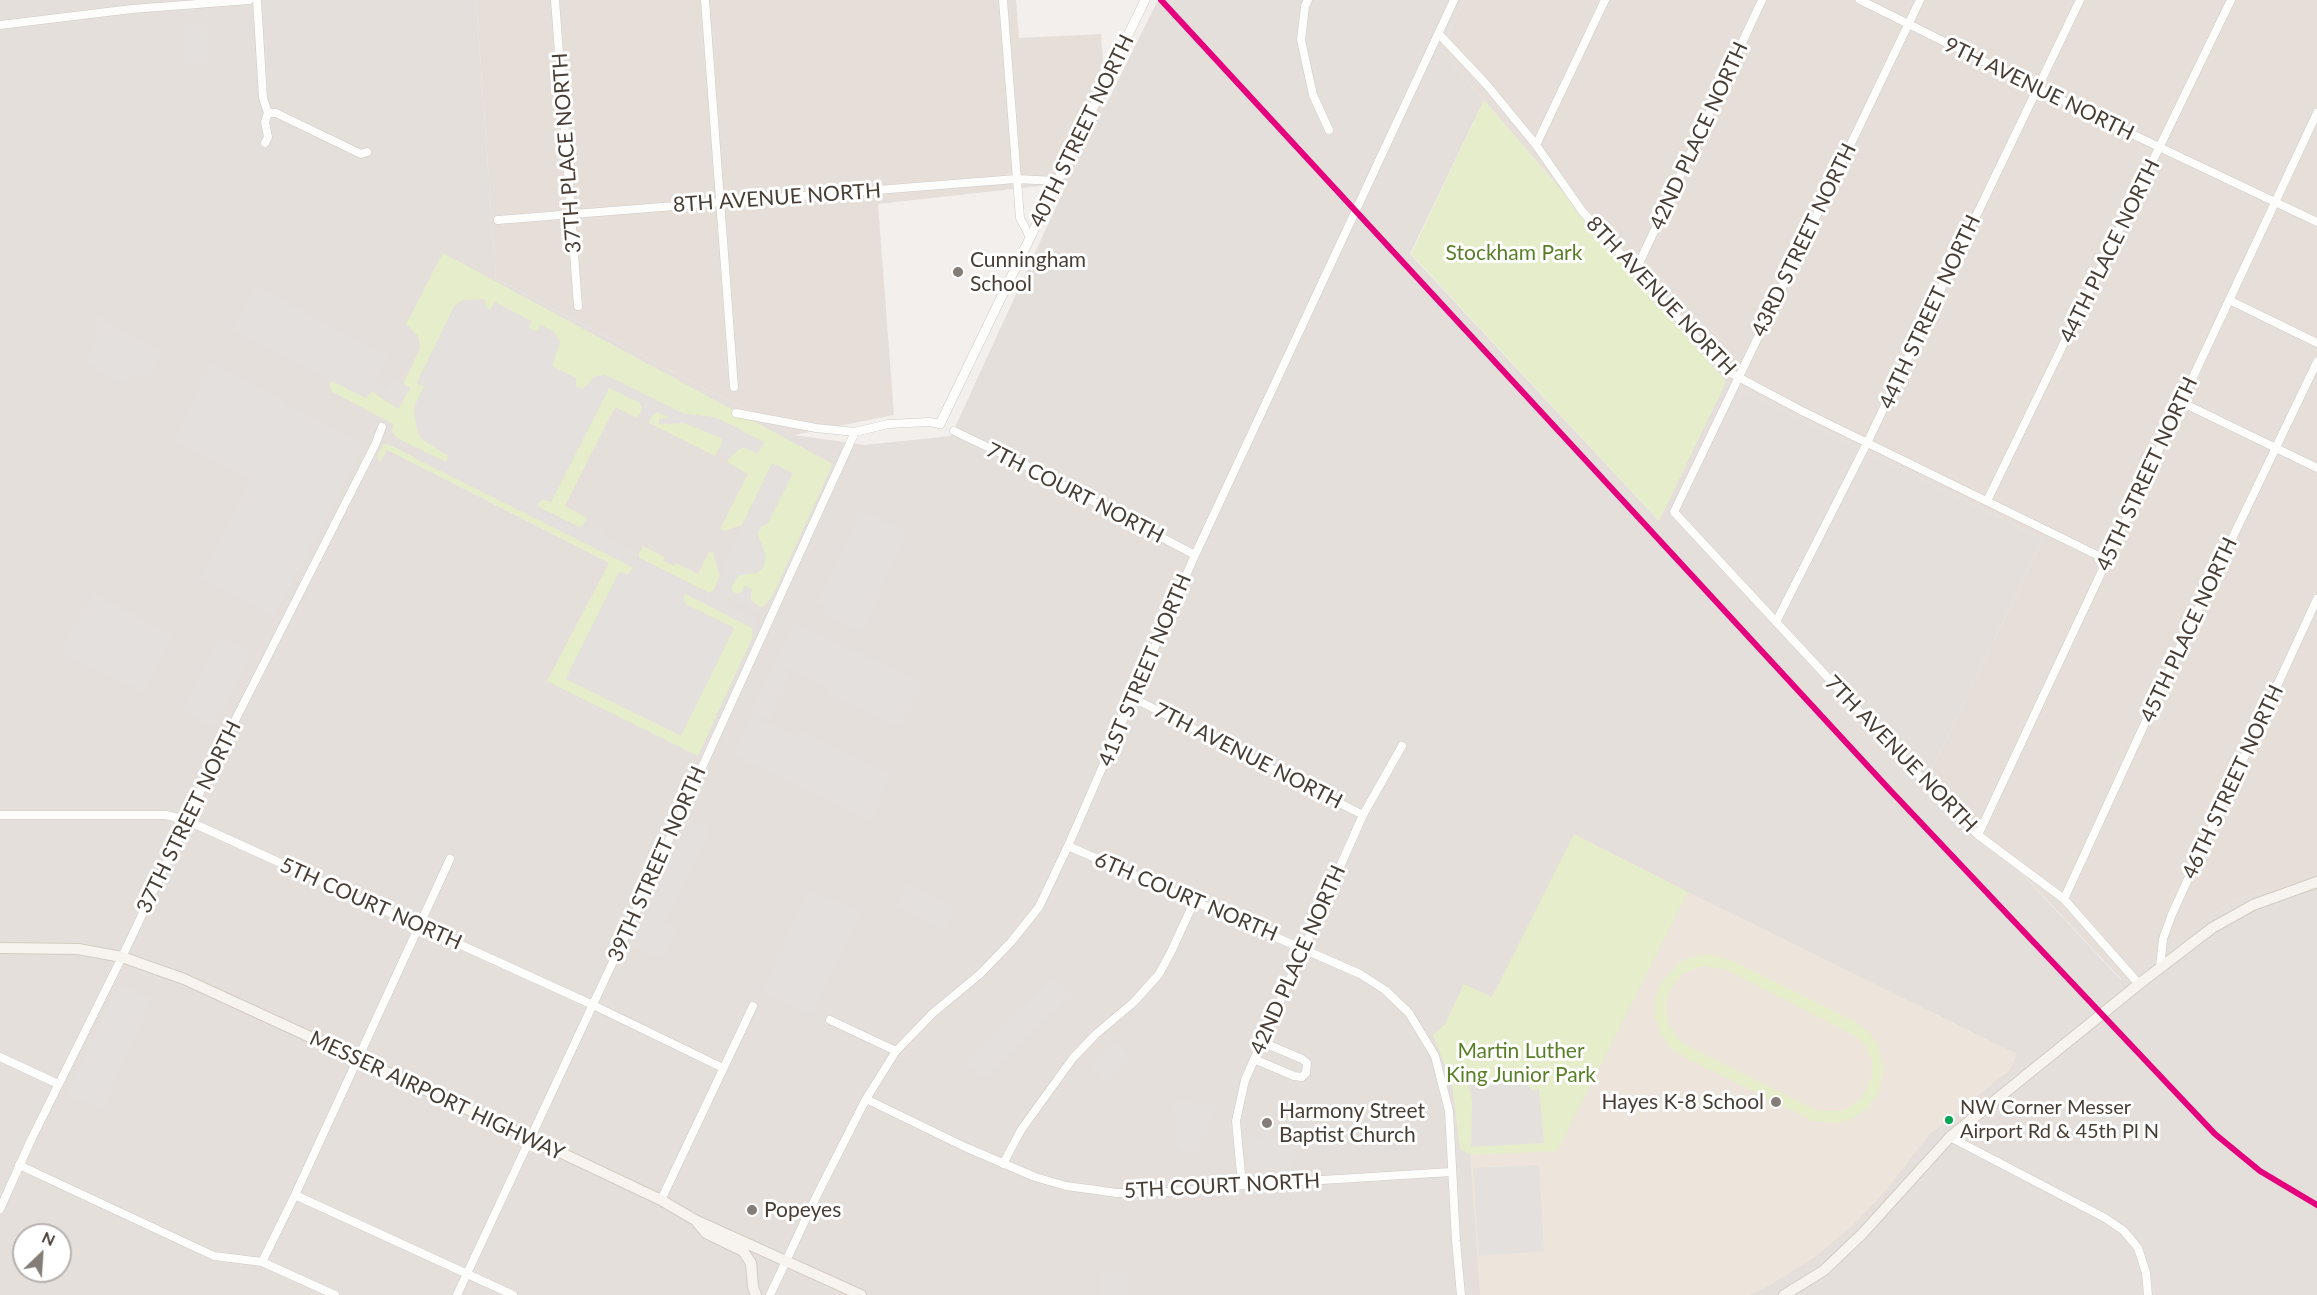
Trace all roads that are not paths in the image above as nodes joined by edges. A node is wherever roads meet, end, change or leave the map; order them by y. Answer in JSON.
{"nodes":[{"id":1,"x":249,"y":0,"type":"edge"},
{"id":2,"x":257,"y":0,"type":"edge"},
{"id":3,"x":555,"y":0,"type":"edge"},
{"id":4,"x":705,"y":0,"type":"edge"},
{"id":5,"x":1003,"y":0,"type":"edge"},
{"id":6,"x":1145,"y":0,"type":"edge"},
{"id":7,"x":1308,"y":0,"type":"edge"},
{"id":8,"x":1454,"y":0,"type":"edge"},
{"id":9,"x":1605,"y":0,"type":"edge"},
{"id":10,"x":1762,"y":0,"type":"edge"},
{"id":11,"x":1860,"y":0,"type":"edge"},
{"id":12,"x":1920,"y":0,"type":"edge"},
{"id":13,"x":2080,"y":0,"type":"edge"},
{"id":14,"x":2231,"y":0,"type":"edge"},
{"id":15,"x":1908,"y":25,"type":"junction"},
{"id":16,"x":0,"y":26,"type":"edge"},
{"id":17,"x":1439,"y":34,"type":"junction"},
{"id":18,"x":2037,"y":88,"type":"junction"},
{"id":19,"x":268,"y":113,"type":"junction"},
{"id":20,"x":2317,"y":113,"type":"edge"},
{"id":21,"x":1329,"y":130,"type":"dead end"},
{"id":22,"x":265,"y":142,"type":"dead end"},
{"id":23,"x":1536,"y":145,"type":"junction"},
{"id":24,"x":2160,"y":148,"type":"junction"},
{"id":25,"x":367,"y":152,"type":"dead end"},
{"id":26,"x":1016,"y":179,"type":"junction"},
{"id":27,"x":1057,"y":181,"type":"junction"},
{"id":28,"x":721,"y":201,"type":"junction"},
{"id":29,"x":2275,"y":201,"type":"junction"},
{"id":30,"x":572,"y":214,"type":"junction"},
{"id":31,"x":498,"y":220,"type":"dead end"},
{"id":32,"x":2317,"y":222,"type":"edge"},
{"id":33,"x":1030,"y":237,"type":"junction"},
{"id":34,"x":1635,"y":272,"type":"junction"},
{"id":35,"x":2229,"y":300,"type":"junction"},
{"id":36,"x":578,"y":306,"type":"dead end"},
{"id":37,"x":2317,"y":344,"type":"edge"},
{"id":38,"x":2317,"y":362,"type":"edge"},
{"id":39,"x":1738,"y":378,"type":"junction"},
{"id":40,"x":734,"y":387,"type":"dead end"},
{"id":41,"x":2181,"y":402,"type":"junction"},
{"id":42,"x":736,"y":413,"type":"dead end"},
{"id":43,"x":940,"y":424,"type":"joint"},
{"id":44,"x":382,"y":427,"type":"dead end"},
{"id":45,"x":954,"y":431,"type":"dead end"},
{"id":46,"x":855,"y":432,"type":"junction"},
{"id":47,"x":1867,"y":443,"type":"junction"},
{"id":48,"x":2276,"y":448,"type":"junction"},
{"id":49,"x":2317,"y":468,"type":"edge"},
{"id":50,"x":1987,"y":501,"type":"junction"},
{"id":51,"x":1674,"y":512,"type":"joint"},
{"id":52,"x":1195,"y":555,"type":"junction"},
{"id":53,"x":2107,"y":560,"type":"junction"},
{"id":54,"x":2317,"y":599,"type":"edge"},
{"id":55,"x":1776,"y":622,"type":"junction"},
{"id":56,"x":1133,"y":698,"type":"junction"},
{"id":57,"x":1402,"y":746,"type":"dead end"},
{"id":58,"x":1363,"y":814,"type":"junction"},
{"id":59,"x":0,"y":815,"type":"edge"},
{"id":60,"x":186,"y":820,"type":"junction"},
{"id":61,"x":1978,"y":835,"type":"junction"},
{"id":62,"x":1068,"y":846,"type":"junction"},
{"id":63,"x":450,"y":859,"type":"dead end"},
{"id":64,"x":2317,"y":882,"type":"edge"},
{"id":65,"x":2064,"y":899,"type":"junction"},
{"id":66,"x":1194,"y":902,"type":"junction"},
{"id":67,"x":419,"y":926,"type":"junction"},
{"id":68,"x":0,"y":948,"type":"edge"},
{"id":69,"x":1304,"y":948,"type":"junction"},
{"id":70,"x":122,"y":957,"type":"junction"},
{"id":71,"x":2160,"y":968,"type":"junction"},
{"id":72,"x":2139,"y":984,"type":"junction"},
{"id":73,"x":593,"y":1005,"type":"junction"},
{"id":74,"x":753,"y":1006,"type":"dead end"},
{"id":75,"x":830,"y":1020,"type":"dead end"},
{"id":76,"x":1262,"y":1042,"type":"junction"},
{"id":77,"x":896,"y":1052,"type":"junction"},
{"id":78,"x":0,"y":1057,"type":"edge"},
{"id":79,"x":358,"y":1059,"type":"junction"},
{"id":80,"x":1254,"y":1059,"type":"junction"},
{"id":81,"x":723,"y":1068,"type":"junction"},
{"id":82,"x":58,"y":1084,"type":"junction"},
{"id":83,"x":866,"y":1099,"type":"junction"},
{"id":84,"x":1950,"y":1137,"type":"junction"},
{"id":85,"x":530,"y":1138,"type":"junction"},
{"id":86,"x":1003,"y":1164,"type":"junction"},
{"id":87,"x":19,"y":1165,"type":"junction"},
{"id":88,"x":1452,"y":1172,"type":"junction"},
{"id":89,"x":1242,"y":1185,"type":"junction"},
{"id":90,"x":295,"y":1195,"type":"junction"},
{"id":91,"x":661,"y":1200,"type":"junction"},
{"id":92,"x":0,"y":1209,"type":"edge"},
{"id":93,"x":695,"y":1220,"type":"junction"},
{"id":94,"x":262,"y":1262,"type":"junction"},
{"id":95,"x":785,"y":1262,"type":"junction"},
{"id":96,"x":468,"y":1273,"type":"junction"},
{"id":97,"x":335,"y":1295,"type":"edge"},
{"id":98,"x":457,"y":1295,"type":"edge"},
{"id":99,"x":513,"y":1295,"type":"edge"},
{"id":100,"x":756,"y":1295,"type":"edge"},
{"id":101,"x":770,"y":1295,"type":"edge"},
{"id":102,"x":861,"y":1295,"type":"edge"},
{"id":103,"x":1461,"y":1295,"type":"edge"},
{"id":104,"x":1784,"y":1295,"type":"edge"},
{"id":105,"x":2148,"y":1295,"type":"edge"}],
"edges":[{"from":1,"to":16,"type":"street"},
{"from":2,"to":19,"type":"street"},
{"from":3,"to":30,"type":"street","name":"37TH PLACE NORTH"},
{"from":4,"to":28,"type":"street"},
{"from":5,"to":26,"type":"street"},
{"from":6,"to":27,"type":"street","name":"40TH STREET NORTH"},
{"from":7,"to":21,"type":"street"},
{"from":8,"to":17,"type":"street","name":"41ST STREET NORTH"},
{"from":9,"to":23,"type":"street"},
{"from":10,"to":34,"type":"street","name":"42ND PLACE NORTH"},
{"from":11,"to":15,"type":"street","name":"9TH AVENUE NORTH"},
{"from":12,"to":15,"type":"street","name":"43RD STREET NORTH"},
{"from":13,"to":18,"type":"street","name":"44TH STREET NORTH"},
{"from":14,"to":24,"type":"street","name":"44TH PLACE NORTH"},
{"from":15,"to":18,"type":"street","name":"9TH AVENUE NORTH"},
{"from":15,"to":39,"type":"street","name":"43RD STREET NORTH"},
{"from":17,"to":23,"type":"street","name":"8TH AVENUE NORTH"},
{"from":17,"to":52,"type":"street","name":"41ST STREET NORTH"},
{"from":18,"to":24,"type":"street","name":"9TH AVENUE NORTH"},
{"from":18,"to":47,"type":"street","name":"44TH STREET NORTH"},
{"from":19,"to":22,"type":"street"},
{"from":19,"to":25,"type":"street"},
{"from":20,"to":29,"type":"street","name":"45TH STREET NORTH"},
{"from":23,"to":34,"type":"street","name":"8TH AVENUE NORTH"},
{"from":24,"to":29,"type":"street","name":"9TH AVENUE NORTH"},
{"from":24,"to":50,"type":"street","name":"44TH PLACE NORTH"},
{"from":26,"to":27,"type":"street","name":"8TH AVENUE NORTH"},
{"from":26,"to":28,"type":"street","name":"8TH AVENUE NORTH"},
{"from":26,"to":33,"type":"street"},
{"from":27,"to":33,"type":"street","name":"40TH STREET NORTH"},
{"from":28,"to":30,"type":"street","name":"8TH AVENUE NORTH"},
{"from":28,"to":40,"type":"street"},
{"from":29,"to":32,"type":"street","name":"9TH AVENUE NORTH"},
{"from":29,"to":35,"type":"street","name":"45TH STREET NORTH"},
{"from":30,"to":31,"type":"street","name":"8TH AVENUE NORTH"},
{"from":30,"to":36,"type":"street","name":"37TH PLACE NORTH"},
{"from":33,"to":43,"type":"street","name":"40TH STREET NORTH"},
{"from":34,"to":39,"type":"street","name":"8TH AVENUE NORTH"},
{"from":35,"to":37,"type":"street"},
{"from":35,"to":41,"type":"street","name":"45TH STREET NORTH"},
{"from":38,"to":48,"type":"street","name":"45TH PLACE NORTH"},
{"from":39,"to":47,"type":"street","name":"8TH AVENUE NORTH"},
{"from":39,"to":51,"type":"street","name":"43RD STREET NORTH"},
{"from":41,"to":48,"type":"street"},
{"from":41,"to":53,"type":"street","name":"45TH STREET NORTH"},
{"from":42,"to":46,"type":"street"},
{"from":43,"to":46,"type":"street"},
{"from":44,"to":60,"type":"street","name":"37TH STREET NORTH"},
{"from":45,"to":52,"type":"street","name":"7TH COURT NORTH"},
{"from":46,"to":73,"type":"street","name":"39TH STREET NORTH"},
{"from":47,"to":50,"type":"street","name":"8TH AVENUE NORTH"},
{"from":47,"to":55,"type":"street","name":"44TH STREET NORTH"},
{"from":48,"to":49,"type":"street"},
{"from":48,"to":65,"type":"street","name":"45TH PLACE NORTH"},
{"from":50,"to":53,"type":"street","name":"8TH AVENUE NORTH"},
{"from":51,"to":55,"type":"street","name":"7TH AVENUE NORTH"},
{"from":52,"to":56,"type":"street","name":"41ST STREET NORTH"},
{"from":53,"to":61,"type":"street","name":"45TH STREET NORTH"},
{"from":54,"to":71,"type":"street","name":"46TH STREET NORTH"},
{"from":55,"to":61,"type":"street","name":"7TH AVENUE NORTH"},
{"from":56,"to":58,"type":"street","name":"7TH AVENUE NORTH"},
{"from":56,"to":62,"type":"street","name":"41ST STREET NORTH"},
{"from":57,"to":58,"type":"street","name":"42ND PLACE NORTH"},
{"from":58,"to":69,"type":"street","name":"42ND PLACE NORTH"},
{"from":59,"to":60,"type":"street","name":"5TH COURT NORTH"},
{"from":60,"to":67,"type":"street","name":"5TH COURT NORTH"},
{"from":60,"to":70,"type":"street","name":"37TH STREET NORTH"},
{"from":61,"to":65,"type":"street","name":"7TH AVENUE NORTH"},
{"from":62,"to":66,"type":"street","name":"6TH COURT NORTH"},
{"from":62,"to":77,"type":"street","name":"41ST STREET NORTH"},
{"from":63,"to":67,"type":"street"},
{"from":64,"to":71,"type":"main road"},
{"from":65,"to":72,"type":"street","name":"7TH AVENUE NORTH"},
{"from":66,"to":69,"type":"street","name":"6TH COURT NORTH"},
{"from":66,"to":86,"type":"street"},
{"from":67,"to":73,"type":"street","name":"5TH COURT NORTH"},
{"from":67,"to":79,"type":"street"},
{"from":68,"to":70,"type":"main road","name":"MESSER AIRPORT HIGHWAY"},
{"from":69,"to":76,"type":"street","name":"42ND PLACE NORTH"},
{"from":69,"to":88,"type":"street"},
{"from":70,"to":79,"type":"main road","name":"MESSER AIRPORT HIGHWAY"},
{"from":70,"to":82,"type":"street","name":"37TH STREET NORTH"},
{"from":71,"to":72,"type":"main road"},
{"from":72,"to":84,"type":"main road"},
{"from":73,"to":81,"type":"street","name":"5TH COURT NORTH"},
{"from":73,"to":85,"type":"street","name":"39TH STREET NORTH"},
{"from":74,"to":81,"type":"street"},
{"from":75,"to":77,"type":"street"},
{"from":76,"to":80,"type":"street","name":"42ND PLACE NORTH"},
{"from":76,"to":80,"type":"street"},
{"from":77,"to":83,"type":"street","name":"41ST STREET NORTH"},
{"from":78,"to":82,"type":"street"},
{"from":79,"to":85,"type":"main road","name":"MESSER AIRPORT HIGHWAY"},
{"from":79,"to":90,"type":"street"},
{"from":80,"to":89,"type":"street","name":"42ND PLACE NORTH"},
{"from":81,"to":91,"type":"street"},
{"from":82,"to":87,"type":"street","name":"37TH STREET NORTH"},
{"from":83,"to":86,"type":"street","name":"5TH COURT NORTH"},
{"from":83,"to":95,"type":"street","name":"41ST STREET NORTH"},
{"from":84,"to":104,"type":"main road"},
{"from":84,"to":105,"type":"street"},
{"from":85,"to":91,"type":"main road","name":"MESSER AIRPORT HIGHWAY"},
{"from":85,"to":96,"type":"street","name":"39TH STREET NORTH"},
{"from":86,"to":89,"type":"street","name":"5TH COURT NORTH"},
{"from":87,"to":92,"type":"street","name":"37TH STREET NORTH"},
{"from":87,"to":94,"type":"street"},
{"from":88,"to":89,"type":"street","name":"5TH COURT NORTH"},
{"from":88,"to":103,"type":"street"},
{"from":90,"to":94,"type":"street"},
{"from":90,"to":96,"type":"street"},
{"from":91,"to":93,"type":"main road","name":"MESSER AIRPORT HIGHWAY"},
{"from":93,"to":95,"type":"main road","name":"MESSER AIRPORT HIGHWAY"},
{"from":93,"to":100,"type":"main road"},
{"from":94,"to":97,"type":"street"},
{"from":95,"to":101,"type":"street","name":"41ST STREET NORTH"},
{"from":95,"to":102,"type":"main road","name":"MESSER AIRPORT HIGHWAY"},
{"from":96,"to":98,"type":"street","name":"39TH STREET NORTH"},
{"from":96,"to":99,"type":"street"}]}
